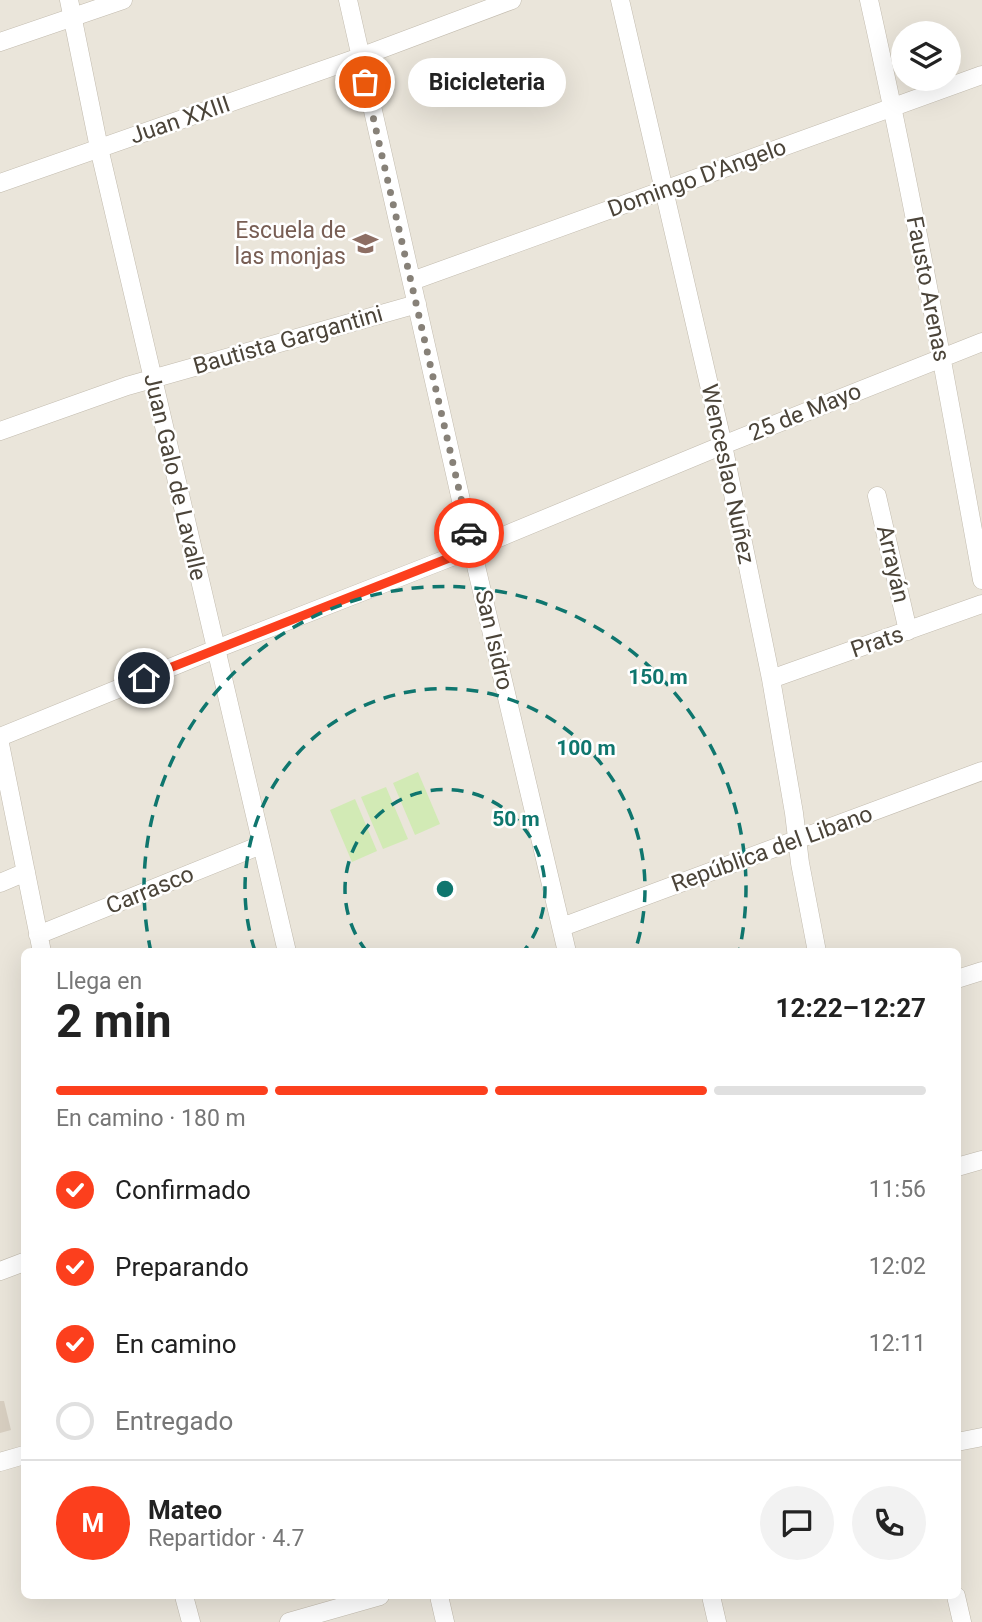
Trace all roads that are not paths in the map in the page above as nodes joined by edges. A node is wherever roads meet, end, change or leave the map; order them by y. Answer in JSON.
{"nodes":[{"id":1,"x":123,"y":0,"type":"edge"},
{"id":2,"x":348,"y":0,"type":"edge"},
{"id":3,"x":512,"y":0,"type":"edge"},
{"id":4,"x":620,"y":0,"type":"edge"},
{"id":5,"x":869,"y":0,"type":"edge"},
{"id":6,"x":71,"y":9,"type":"edge"},
{"id":7,"x":0,"y":42,"type":"edge"},
{"id":8,"x":360,"y":57,"type":"junction"},
{"id":9,"x":982,"y":75,"type":"edge"},
{"id":10,"x":893,"y":106,"type":"junction"},
{"id":11,"x":99,"y":148,"type":"junction"},
{"id":12,"x":0,"y":183,"type":"edge"},
{"id":13,"x":664,"y":190,"type":"junction"},
{"id":14,"x":412,"y":281,"type":"junction"},
{"id":15,"x":417,"y":304,"type":"junction"},
{"id":16,"x":982,"y":341,"type":"edge"},
{"id":17,"x":942,"y":358,"type":"junction"},
{"id":18,"x":152,"y":379,"type":"junction"},
{"id":19,"x":0,"y":431,"type":"edge"},
{"id":20,"x":723,"y":445,"type":"junction"},
{"id":21,"x":877,"y":496,"type":"dead end"},
{"id":22,"x":472,"y":549,"type":"junction"},
{"id":23,"x":982,"y":580,"type":"edge"},
{"id":24,"x":982,"y":604,"type":"edge"},
{"id":25,"x":908,"y":631,"type":"junction"},
{"id":26,"x":216,"y":649,"type":"junction"},
{"id":27,"x":771,"y":679,"type":"junction"},
{"id":28,"x":0,"y":737,"type":"edge"},
{"id":29,"x":0,"y":744,"type":"edge"},
{"id":30,"x":982,"y":771,"type":"edge"},
{"id":31,"x":797,"y":839,"type":"junction"},
{"id":32,"x":261,"y":845,"type":"junction"},
{"id":33,"x":26,"y":872,"type":"junction"},
{"id":34,"x":0,"y":883,"type":"edge"},
{"id":35,"x":562,"y":928,"type":"junction"},
{"id":36,"x":40,"y":944,"type":"edge"},
{"id":37,"x":286,"y":948,"type":"edge"},
{"id":38,"x":566,"y":948,"type":"edge"},
{"id":39,"x":816,"y":948,"type":"edge"},
{"id":40,"x":982,"y":971,"type":"edge"},
{"id":41,"x":961,"y":978,"type":"edge"},
{"id":42,"x":982,"y":1160,"type":"edge"},
{"id":43,"x":961,"y":1166,"type":"edge"},
{"id":44,"x":21,"y":1263,"type":"edge"},
{"id":45,"x":0,"y":1271,"type":"edge"},
{"id":46,"x":982,"y":1437,"type":"edge"},
{"id":47,"x":961,"y":1441,"type":"edge"},
{"id":48,"x":21,"y":1456,"type":"edge"},
{"id":49,"x":0,"y":1462,"type":"edge"},
{"id":50,"x":185,"y":1599,"type":"edge"},
{"id":51,"x":370,"y":1599,"type":"edge"},
{"id":52,"x":440,"y":1599,"type":"edge"},
{"id":53,"x":712,"y":1599,"type":"edge"},
{"id":54,"x":957,"y":1599,"type":"edge"},
{"id":55,"x":191,"y":1622,"type":"edge"},
{"id":56,"x":289,"y":1622,"type":"edge"},
{"id":57,"x":445,"y":1622,"type":"edge"},
{"id":58,"x":717,"y":1622,"type":"edge"},
{"id":59,"x":962,"y":1622,"type":"edge"}],
"edges":[{"from":1,"to":6,"type":"street"},
{"from":2,"to":8,"type":"street","name":"San Isidro"},
{"from":3,"to":8,"type":"street","name":"Juan XXIII"},
{"from":4,"to":13,"type":"street","name":"Wenceslao Nuñez"},
{"from":5,"to":10,"type":"street","name":"Fausto Arenas"},
{"from":6,"to":7,"type":"street"},
{"from":6,"to":11,"type":"street","name":"Juan Galo de Lavalle"},
{"from":8,"to":11,"type":"street","name":"Juan XXIII"},
{"from":8,"to":14,"type":"street","name":"San Isidro"},
{"from":9,"to":10,"type":"street","name":"Domingo D'Angelo"},
{"from":10,"to":13,"type":"street","name":"Domingo D'Angelo"},
{"from":10,"to":17,"type":"street","name":"Fausto Arenas"},
{"from":11,"to":12,"type":"street","name":"Juan XXIII"},
{"from":11,"to":18,"type":"street","name":"Juan Galo de Lavalle"},
{"from":13,"to":14,"type":"street","name":"Domingo D'Angelo"},
{"from":13,"to":20,"type":"street","name":"Wenceslao Nuñez"},
{"from":14,"to":15,"type":"street","name":"San Isidro"},
{"from":15,"to":18,"type":"street","name":"Bautista Gargantini"},
{"from":15,"to":22,"type":"street","name":"San Isidro"},
{"from":16,"to":17,"type":"street","name":"25 de Mayo"},
{"from":17,"to":20,"type":"street","name":"25 de Mayo"},
{"from":17,"to":23,"type":"street","name":"Fausto Arenas"},
{"from":18,"to":19,"type":"street","name":"Bautista Gargantini"},
{"from":18,"to":26,"type":"street","name":"Juan Galo de Lavalle"},
{"from":20,"to":22,"type":"street","name":"25 de Mayo"},
{"from":20,"to":27,"type":"street","name":"Wenceslao Nuñez"},
{"from":21,"to":25,"type":"street","name":"Arrayán"},
{"from":22,"to":26,"type":"street","name":"25 de Mayo"},
{"from":22,"to":35,"type":"street","name":"San Isidro"},
{"from":24,"to":25,"type":"street","name":"Prats"},
{"from":25,"to":27,"type":"street","name":"Prats"},
{"from":26,"to":28,"type":"street","name":"25 de Mayo"},
{"from":26,"to":32,"type":"street","name":"Juan Galo de Lavalle"},
{"from":27,"to":31,"type":"street","name":"Wenceslao Nuñez"},
{"from":29,"to":33,"type":"street"},
{"from":30,"to":31,"type":"street","name":"República del Libano"},
{"from":31,"to":35,"type":"street","name":"República del Libano"},
{"from":31,"to":39,"type":"street","name":"Wenceslao Nuñez"},
{"from":32,"to":36,"type":"street","name":"Carrasco"},
{"from":32,"to":37,"type":"street","name":"Juan Galo de Lavalle"},
{"from":33,"to":34,"type":"street"},
{"from":33,"to":36,"type":"street"},
{"from":35,"to":38,"type":"street","name":"San Isidro"},
{"from":40,"to":41,"type":"street"},
{"from":42,"to":43,"type":"street"},
{"from":44,"to":45,"type":"street"},
{"from":46,"to":47,"type":"street"},
{"from":48,"to":49,"type":"street"},
{"from":50,"to":55,"type":"street"},
{"from":51,"to":56,"type":"street"},
{"from":52,"to":57,"type":"street"},
{"from":53,"to":58,"type":"street"},
{"from":54,"to":59,"type":"street"}]}
